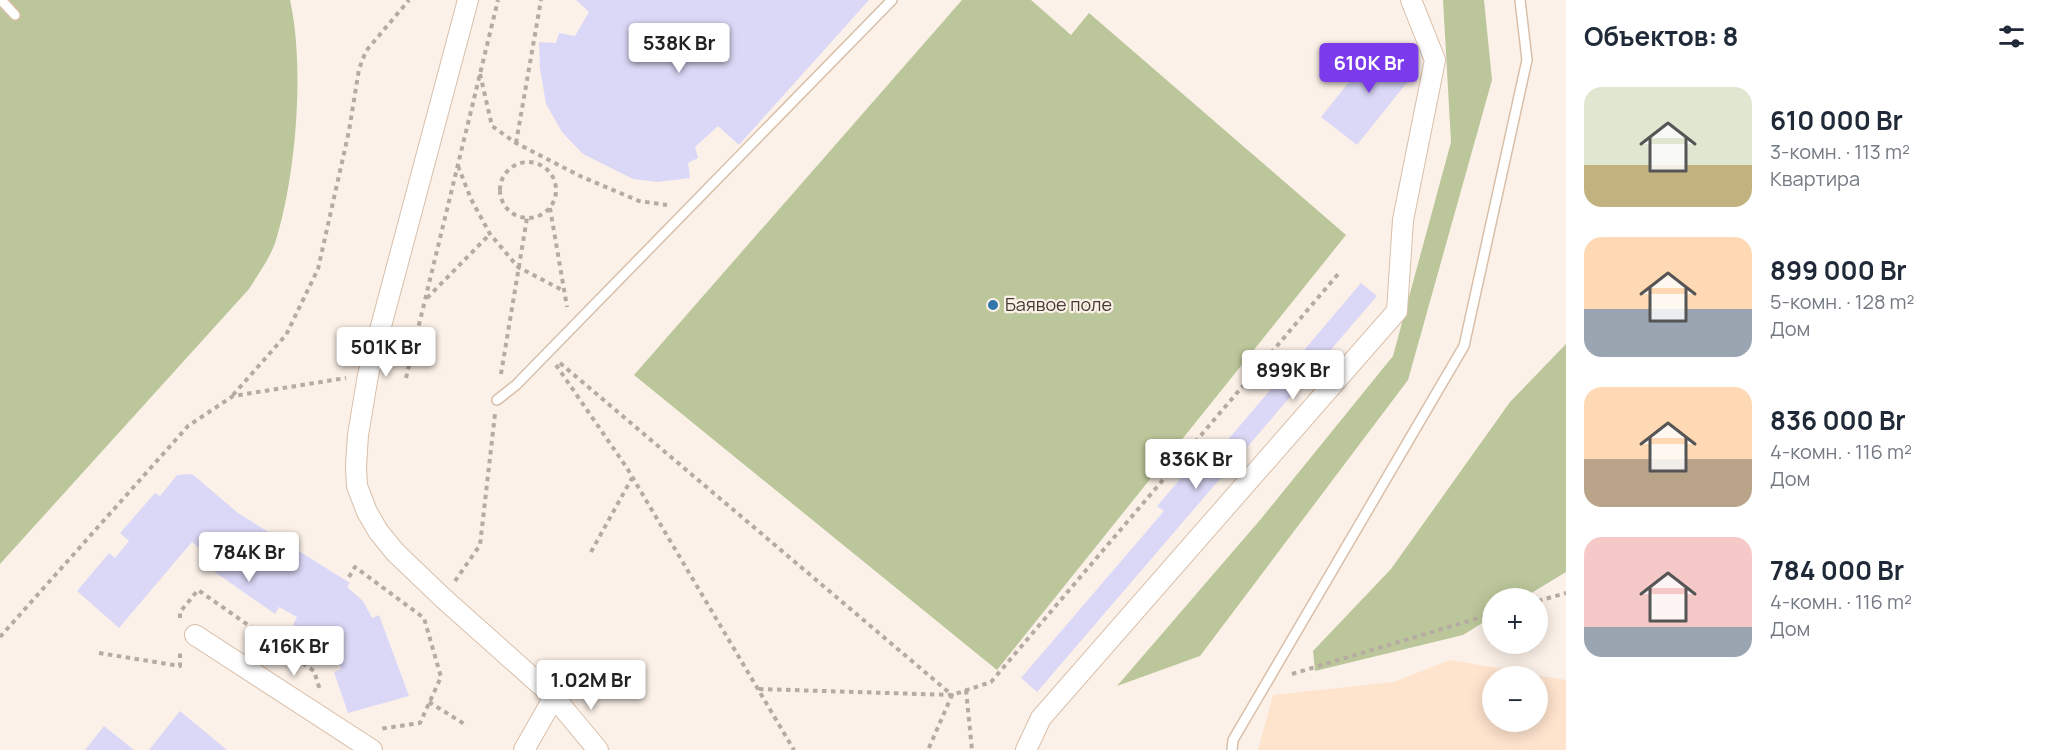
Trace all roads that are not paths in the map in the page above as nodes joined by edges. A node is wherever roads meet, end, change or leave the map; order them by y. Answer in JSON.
{"nodes":[{"id":1,"x":468,"y":0,"type":"edge"},
{"id":2,"x":892,"y":0,"type":"edge"},
{"id":3,"x":1411,"y":0,"type":"edge"},
{"id":4,"x":1520,"y":0,"type":"edge"},
{"id":5,"x":2,"y":2,"type":"edge"},
{"id":6,"x":15,"y":15,"type":"dead end"},
{"id":7,"x":497,"y":400,"type":"road end"},
{"id":8,"x":188,"y":641,"type":"road end"},
{"id":9,"x":554,"y":697,"type":"junction"},
{"id":10,"x":372,"y":750,"type":"edge"},
{"id":11,"x":524,"y":750,"type":"edge"},
{"id":12,"x":598,"y":750,"type":"edge"},
{"id":13,"x":1026,"y":750,"type":"edge"},
{"id":14,"x":1232,"y":750,"type":"edge"}],
"edges":[{"from":1,"to":9,"type":"street"},
{"from":2,"to":7,"type":"lane"},
{"from":3,"to":13,"type":"street"},
{"from":4,"to":14,"type":"lane"},
{"from":5,"to":6,"type":"lane"},
{"from":8,"to":10,"type":"street"},
{"from":9,"to":11,"type":"street"},
{"from":9,"to":12,"type":"street"}]}
